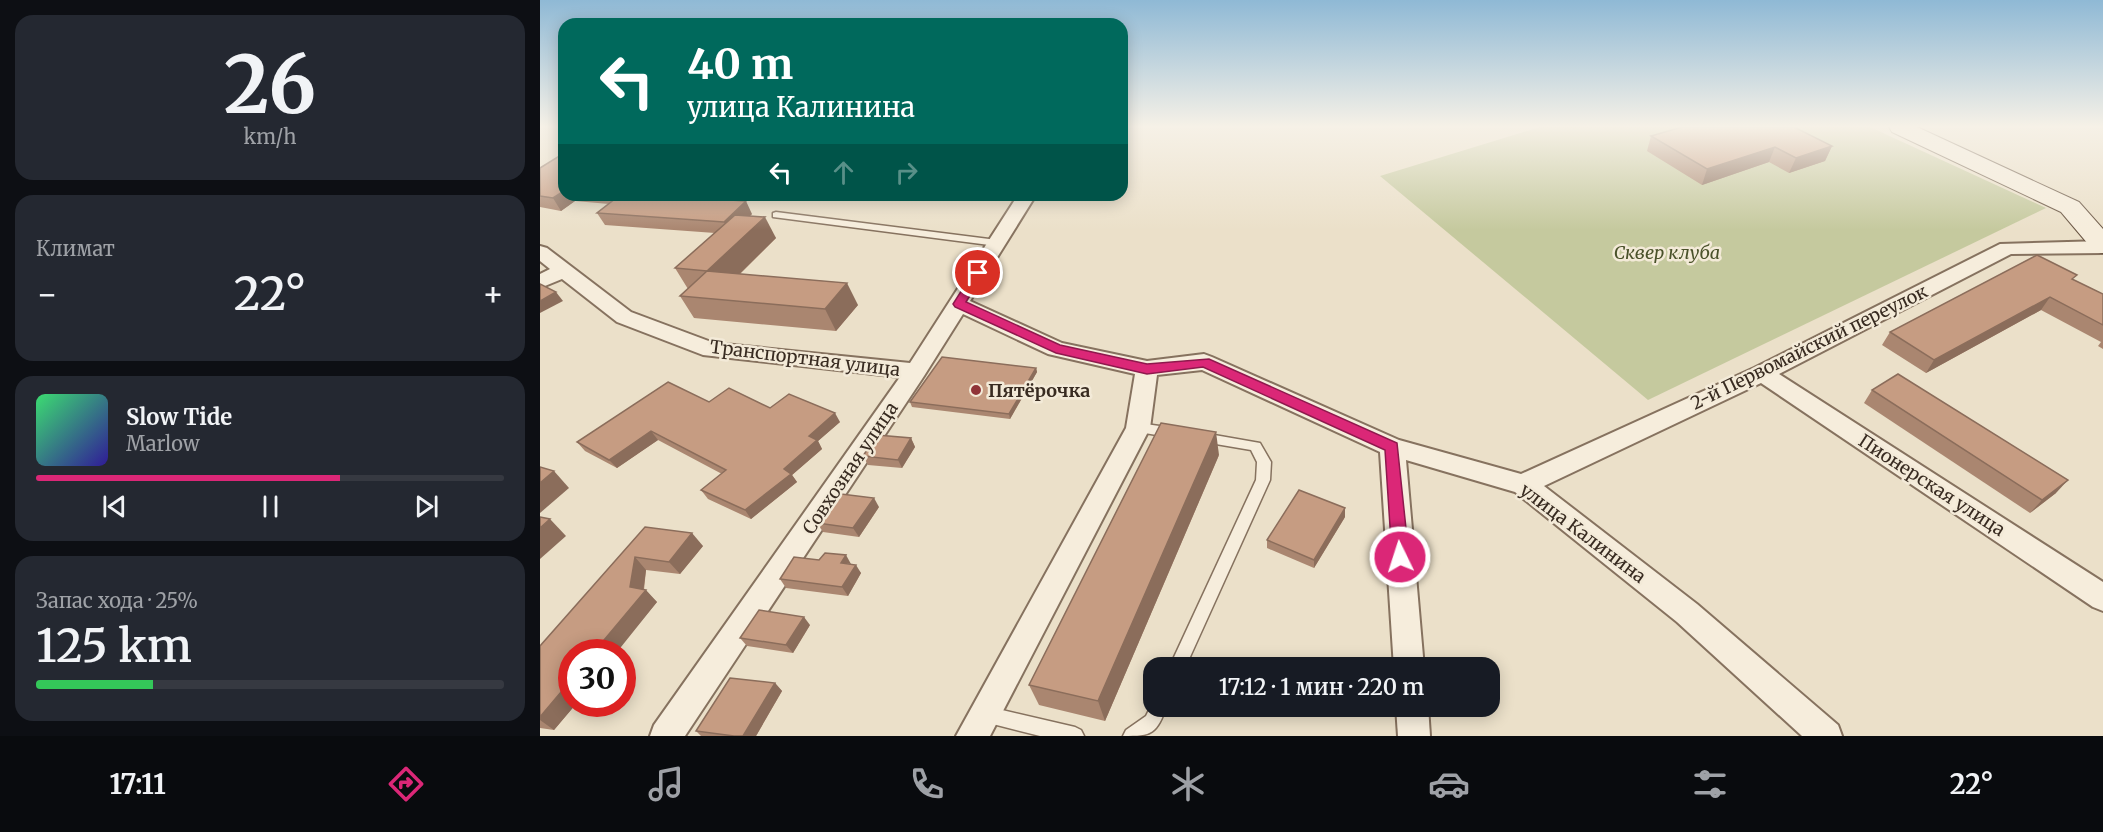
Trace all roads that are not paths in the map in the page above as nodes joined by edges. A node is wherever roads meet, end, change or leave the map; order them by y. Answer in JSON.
{"nodes":[{"id":1,"x":1973,"y":161,"type":"edge"},
{"id":2,"x":1023,"y":201,"type":"edge"},
{"id":3,"x":776,"y":215,"type":"dead end"},
{"id":4,"x":2100,"y":238,"type":"edge"},
{"id":5,"x":998,"y":243,"type":"junction"},
{"id":6,"x":540,"y":252,"type":"edge"},
{"id":7,"x":564,"y":270,"type":"junction"},
{"id":8,"x":540,"y":282,"type":"edge"},
{"id":9,"x":959,"y":304,"type":"junction"},
{"id":10,"x":1147,"y":369,"type":"junction"},
{"id":11,"x":916,"y":371,"type":"junction"},
{"id":12,"x":1762,"y":373,"type":"junction"},
{"id":13,"x":1138,"y":428,"type":"junction"},
{"id":14,"x":1392,"y":447,"type":"junction"},
{"id":15,"x":1523,"y":484,"type":"junction"},
{"id":16,"x":2103,"y":598,"type":"edge"},
{"id":17,"x":1182,"y":657,"type":"edge"},
{"id":18,"x":1408,"y":657,"type":"edge"},
{"id":19,"x":1154,"y":717,"type":"edge"},
{"id":20,"x":1413,"y":717,"type":"edge"},
{"id":21,"x":978,"y":725,"type":"edge"},
{"id":22,"x":666,"y":736,"type":"edge"},
{"id":23,"x":1075,"y":736,"type":"edge"},
{"id":24,"x":1132,"y":736,"type":"edge"},
{"id":25,"x":1414,"y":736,"type":"edge"},
{"id":26,"x":1826,"y":736,"type":"edge"}],
"edges":[{"from":1,"to":4,"type":"street"},
{"from":2,"to":5,"type":"street","name":"Совхозная улица"},
{"from":3,"to":5,"type":"lane"},
{"from":4,"to":12,"type":"street","name":"2-й Первомайский переулок"},
{"from":5,"to":9,"type":"street","name":"Совхозная улица"},
{"from":6,"to":7,"type":"street","name":"Транспортная улица"},
{"from":7,"to":8,"type":"street"},
{"from":7,"to":11,"type":"street","name":"Транспортная улица"},
{"from":9,"to":10,"type":"street","name":"улица Калинина"},
{"from":9,"to":11,"type":"street","name":"Совхозная улица"},
{"from":10,"to":13,"type":"street"},
{"from":10,"to":14,"type":"street","name":"улица Калинина"},
{"from":11,"to":22,"type":"street","name":"Совхозная улица"},
{"from":12,"to":15,"type":"street","name":"2-й Первомайский переулок"},
{"from":12,"to":16,"type":"street","name":"Пионерская улица"},
{"from":13,"to":17,"type":"lane"},
{"from":13,"to":21,"type":"street"},
{"from":14,"to":15,"type":"street","name":"улица Калинина"},
{"from":14,"to":18,"type":"street"},
{"from":15,"to":26,"type":"street","name":"улица Калинина"},
{"from":19,"to":24,"type":"lane"},
{"from":20,"to":25,"type":"street"},
{"from":21,"to":23,"type":"lane"}]}
